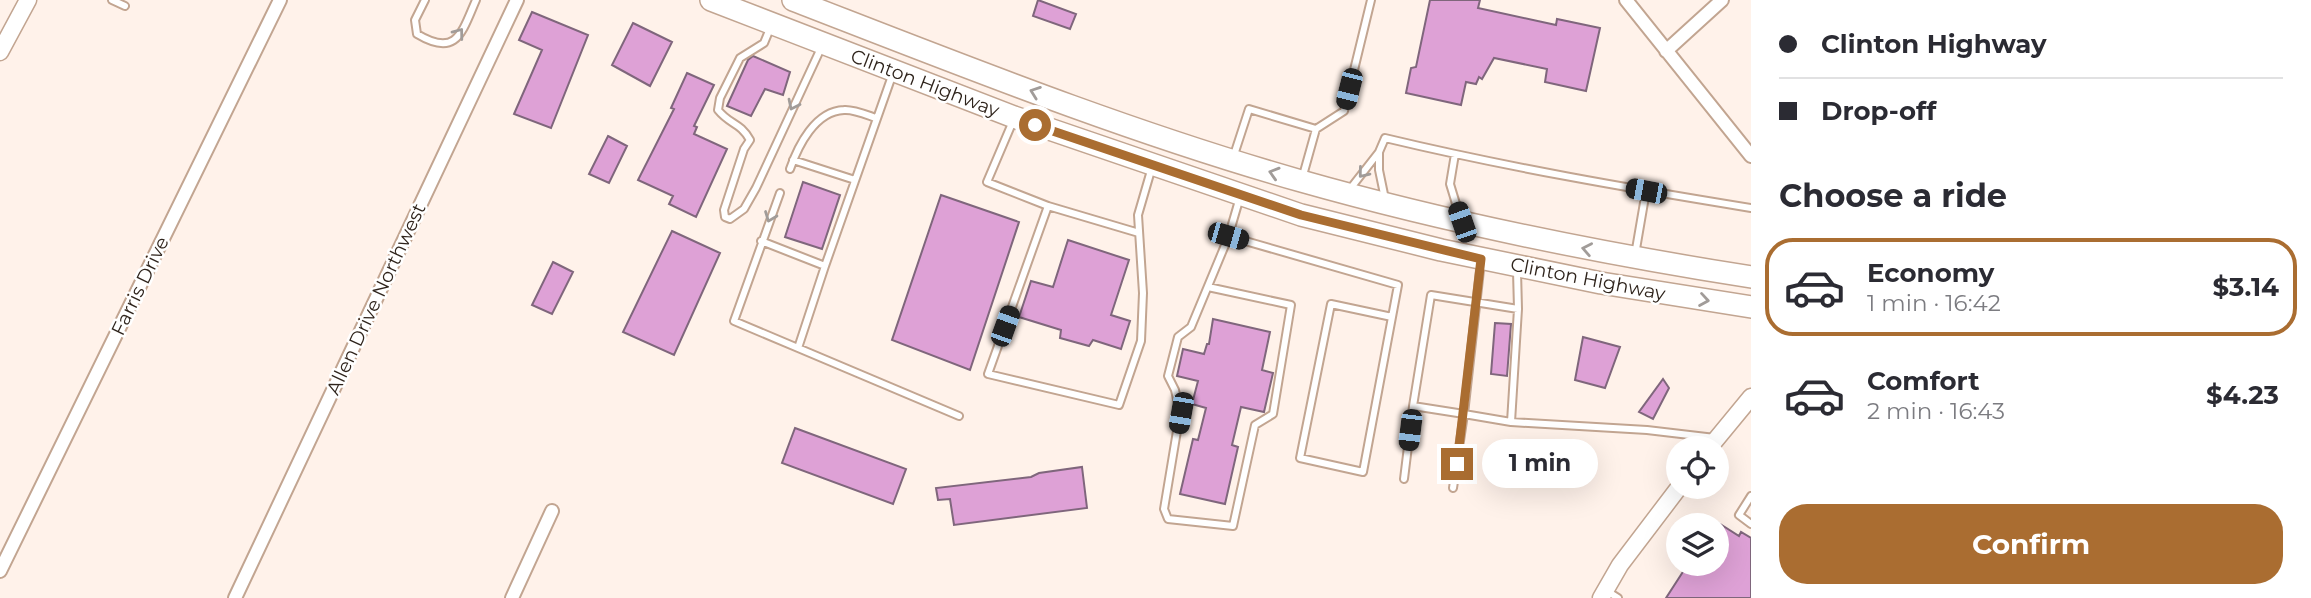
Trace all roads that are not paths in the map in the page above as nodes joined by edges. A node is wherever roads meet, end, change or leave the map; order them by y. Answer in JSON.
{"nodes":[{"id":1,"x":29,"y":0,"type":"edge"},
{"id":2,"x":112,"y":0,"type":"edge"},
{"id":3,"x":280,"y":0,"type":"edge"},
{"id":4,"x":425,"y":0,"type":"edge"},
{"id":5,"x":476,"y":0,"type":"edge"},
{"id":6,"x":517,"y":0,"type":"edge"},
{"id":7,"x":711,"y":0,"type":"edge"},
{"id":8,"x":785,"y":0,"type":"edge"},
{"id":9,"x":793,"y":0,"type":"edge"},
{"id":10,"x":1371,"y":0,"type":"edge"},
{"id":11,"x":1626,"y":0,"type":"edge"},
{"id":12,"x":1722,"y":0,"type":"edge"},
{"id":13,"x":125,"y":6,"type":"dead end"},
{"id":14,"x":773,"y":23,"type":"junction"},
{"id":15,"x":823,"y":43,"type":"junction"},
{"id":16,"x":1666,"y":51,"type":"junction"},
{"id":17,"x":0,"y":52,"type":"edge"},
{"id":18,"x":894,"y":71,"type":"junction"},
{"id":19,"x":1066,"y":104,"type":"junction"},
{"id":20,"x":1014,"y":117,"type":"junction"},
{"id":21,"x":876,"y":118,"type":"junction"},
{"id":22,"x":1317,"y":129,"type":"junction"},
{"id":23,"x":1056,"y":132,"type":"junction"},
{"id":24,"x":1379,"y":152,"type":"junction"},
{"id":25,"x":1455,"y":155,"type":"junction"},
{"id":26,"x":1751,"y":156,"type":"edge"},
{"id":27,"x":793,"y":160,"type":"junction"},
{"id":28,"x":1232,"y":160,"type":"junction"},
{"id":29,"x":1152,"y":165,"type":"junction"},
{"id":30,"x":790,"y":169,"type":"dead end"},
{"id":31,"x":855,"y":180,"type":"junction"},
{"id":32,"x":1301,"y":181,"type":"junction"},
{"id":33,"x":1646,"y":191,"type":"junction"},
{"id":34,"x":780,"y":193,"type":"dead end"},
{"id":35,"x":1345,"y":193,"type":"junction"},
{"id":36,"x":1240,"y":195,"type":"junction"},
{"id":37,"x":1385,"y":203,"type":"junction"},
{"id":38,"x":1048,"y":206,"type":"junction"},
{"id":39,"x":1751,"y":208,"type":"edge"},
{"id":40,"x":1410,"y":209,"type":"junction"},
{"id":41,"x":1462,"y":222,"type":"junction"},
{"id":42,"x":1139,"y":233,"type":"junction"},
{"id":43,"x":1228,"y":236,"type":"junction"},
{"id":44,"x":761,"y":241,"type":"junction"},
{"id":45,"x":1402,"y":241,"type":"junction"},
{"id":46,"x":1634,"y":258,"type":"junction"},
{"id":47,"x":1481,"y":259,"type":"junction"},
{"id":48,"x":825,"y":266,"type":"junction"},
{"id":49,"x":1517,"y":266,"type":"junction"},
{"id":50,"x":1751,"y":277,"type":"edge"},
{"id":51,"x":1208,"y":287,"type":"junction"},
{"id":52,"x":1477,"y":302,"type":"junction"},
{"id":53,"x":1751,"y":307,"type":"edge"},
{"id":54,"x":1518,"y":309,"type":"junction"},
{"id":55,"x":1392,"y":317,"type":"junction"},
{"id":56,"x":798,"y":348,"type":"junction"},
{"id":57,"x":1750,"y":400,"type":"edge"},
{"id":58,"x":1413,"y":406,"type":"junction"},
{"id":59,"x":1464,"y":414,"type":"junction"},
{"id":60,"x":959,"y":416,"type":"dead end"},
{"id":61,"x":1511,"y":422,"type":"junction"},
{"id":62,"x":1677,"y":436,"type":"edge"},
{"id":63,"x":1719,"y":436,"type":"edge"},
{"id":64,"x":1404,"y":479,"type":"dead end"},
{"id":65,"x":1453,"y":488,"type":"dead end"},
{"id":66,"x":1751,"y":496,"type":"edge"},
{"id":67,"x":1670,"y":499,"type":"edge"},
{"id":68,"x":552,"y":511,"type":"dead end"},
{"id":69,"x":1751,"y":524,"type":"edge"},
{"id":70,"x":0,"y":571,"type":"edge"},
{"id":71,"x":1608,"y":595,"type":"edge"},
{"id":72,"x":235,"y":598,"type":"edge"},
{"id":73,"x":512,"y":598,"type":"edge"}],
"edges":[{"from":1,"to":17,"type":"main road"},
{"from":2,"to":13,"type":"lane"},
{"from":3,"to":70,"type":"street","name":"Farris Drive"},
{"from":4,"to":5,"type":"lane","one_way":true},
{"from":6,"to":72,"type":"street","name":"Allen Drive Northwest"},
{"from":7,"to":14,"type":"highway","name":"Clinton Highway"},
{"from":8,"to":14,"type":"highway"},
{"from":19,"to":9,"type":"highway","name":"Clinton Highway","one_way":true},
{"from":10,"to":22,"type":"lane"},
{"from":11,"to":16,"type":"street"},
{"from":12,"to":16,"type":"street"},
{"from":14,"to":15,"type":"highway","name":"Clinton Highway"},
{"from":15,"to":14,"type":"lane","one_way":true},
{"from":15,"to":18,"type":"highway","name":"Clinton Highway"},
{"from":16,"to":26,"type":"street"},
{"from":18,"to":20,"type":"highway","name":"Clinton Highway"},
{"from":18,"to":21,"type":"lane"},
{"from":19,"to":23,"type":"highway"},
{"from":19,"to":28,"type":"highway","name":"Clinton Highway"},
{"from":20,"to":23,"type":"highway","name":"Clinton Highway"},
{"from":20,"to":38,"type":"lane"},
{"from":21,"to":27,"type":"lane"},
{"from":21,"to":31,"type":"lane"},
{"from":22,"to":28,"type":"lane"},
{"from":22,"to":32,"type":"lane"},
{"from":23,"to":29,"type":"highway","name":"Clinton Highway"},
{"from":24,"to":25,"type":"lane"},
{"from":24,"to":35,"type":"lane","one_way":true},
{"from":24,"to":37,"type":"lane"},
{"from":25,"to":33,"type":"lane"},
{"from":25,"to":41,"type":"lane"},
{"from":27,"to":30,"type":"lane"},
{"from":27,"to":31,"type":"lane"},
{"from":32,"to":28,"type":"highway","name":"Clinton Highway","one_way":true},
{"from":29,"to":36,"type":"highway","name":"Clinton Highway"},
{"from":29,"to":42,"type":"lane"},
{"from":31,"to":48,"type":"lane"},
{"from":32,"to":35,"type":"highway","name":"Clinton Highway"},
{"from":33,"to":39,"type":"lane"},
{"from":33,"to":46,"type":"lane"},
{"from":34,"to":44,"type":"lane","one_way":true},
{"from":35,"to":37,"type":"highway","name":"Clinton Highway"},
{"from":36,"to":43,"type":"lane"},
{"from":36,"to":45,"type":"highway","name":"Clinton Highway"},
{"from":37,"to":40,"type":"highway","name":"Clinton Highway"},
{"from":38,"to":42,"type":"lane"},
{"from":38,"to":42,"type":"lane"},
{"from":40,"to":41,"type":"highway","name":"Clinton Highway"},
{"from":40,"to":45,"type":"highway"},
{"from":46,"to":41,"type":"highway","name":"Clinton Highway","one_way":true},
{"from":43,"to":51,"type":"lane"},
{"from":43,"to":55,"type":"lane"},
{"from":44,"to":48,"type":"lane"},
{"from":44,"to":56,"type":"lane"},
{"from":45,"to":47,"type":"highway","name":"Clinton Highway"},
{"from":46,"to":50,"type":"highway","name":"Clinton Highway"},
{"from":47,"to":49,"type":"highway","name":"Clinton Highway"},
{"from":47,"to":52,"type":"lane"},
{"from":48,"to":56,"type":"lane"},
{"from":49,"to":53,"type":"highway","name":"Clinton Highway","one_way":true},
{"from":49,"to":54,"type":"lane"},
{"from":51,"to":51,"type":"lane"},
{"from":52,"to":54,"type":"lane"},
{"from":52,"to":58,"type":"lane"},
{"from":52,"to":59,"type":"lane"},
{"from":54,"to":61,"type":"lane"},
{"from":55,"to":55,"type":"lane"},
{"from":56,"to":60,"type":"lane"},
{"from":57,"to":63,"type":"main road"},
{"from":58,"to":59,"type":"lane"},
{"from":58,"to":64,"type":"lane"},
{"from":59,"to":61,"type":"lane"},
{"from":59,"to":65,"type":"lane"},
{"from":61,"to":62,"type":"lane"},
{"from":66,"to":69,"type":"lane"},
{"from":67,"to":71,"type":"main road"},
{"from":68,"to":73,"type":"street"}]}
